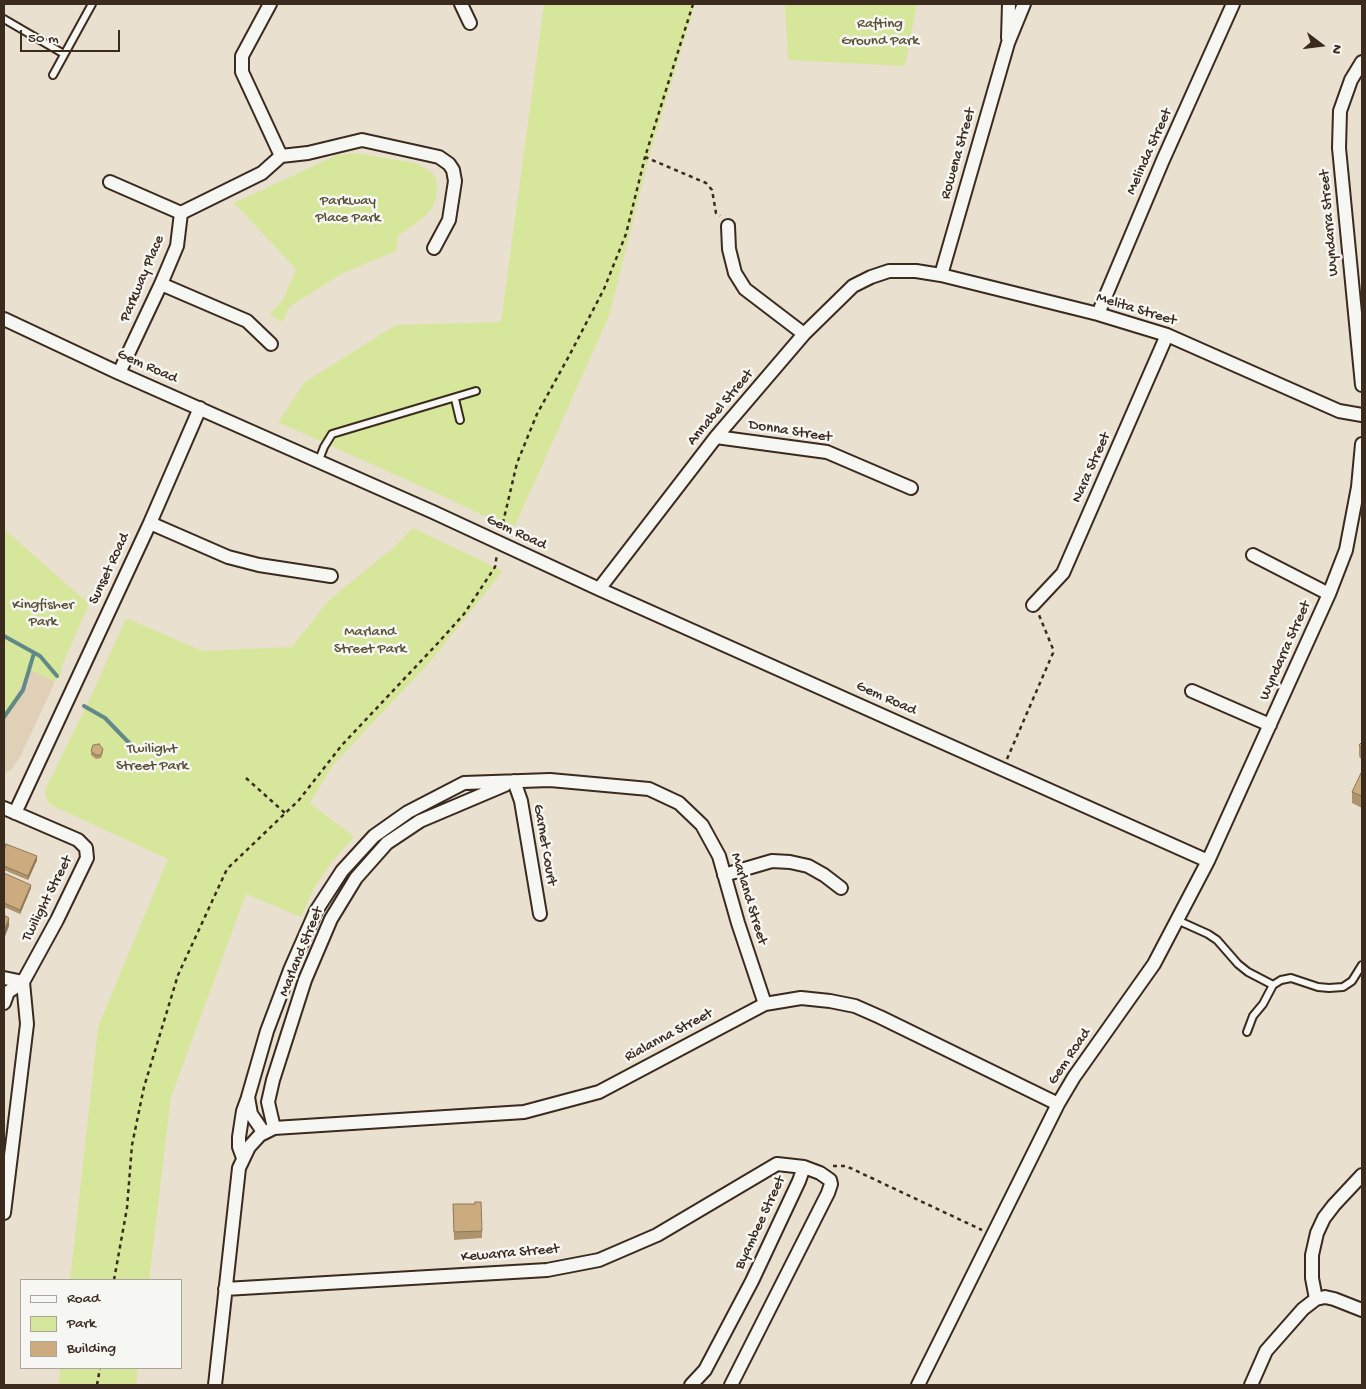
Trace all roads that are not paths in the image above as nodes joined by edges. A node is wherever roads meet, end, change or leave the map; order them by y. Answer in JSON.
{"nodes":[{"id":1,"x":92,"y":4,"type":"edge"},
{"id":2,"x":270,"y":4,"type":"edge"},
{"id":3,"x":461,"y":4,"type":"edge"},
{"id":4,"x":1009,"y":4,"type":"edge"},
{"id":5,"x":1024,"y":4,"type":"edge"},
{"id":6,"x":1234,"y":4,"type":"edge"},
{"id":7,"x":4,"y":19,"type":"edge"},
{"id":8,"x":470,"y":22,"type":"dead end"},
{"id":9,"x":1008,"y":42,"type":"junction"},
{"id":10,"x":64,"y":54,"type":"junction"},
{"id":11,"x":1362,"y":62,"type":"edge"},
{"id":12,"x":53,"y":75,"type":"dead end"},
{"id":13,"x":282,"y":156,"type":"junction"},
{"id":14,"x":110,"y":182,"type":"dead end"},
{"id":15,"x":181,"y":213,"type":"junction"},
{"id":16,"x":728,"y":226,"type":"road end"},
{"id":17,"x":434,"y":248,"type":"dead end"},
{"id":18,"x":890,"y":271,"type":"joint"},
{"id":19,"x":941,"y":275,"type":"junction"},
{"id":20,"x":161,"y":284,"type":"junction"},
{"id":21,"x":1098,"y":314,"type":"junction"},
{"id":22,"x":4,"y":319,"type":"edge"},
{"id":23,"x":804,"y":334,"type":"junction"},
{"id":24,"x":1167,"y":335,"type":"junction"},
{"id":25,"x":271,"y":344,"type":"dead end"},
{"id":26,"x":120,"y":373,"type":"junction"},
{"id":27,"x":1362,"y":385,"type":"edge"},
{"id":28,"x":476,"y":391,"type":"dead end"},
{"id":29,"x":454,"y":399,"type":"junction"},
{"id":30,"x":200,"y":408,"type":"junction"},
{"id":31,"x":1362,"y":415,"type":"edge"},
{"id":32,"x":460,"y":420,"type":"dead end"},
{"id":33,"x":716,"y":438,"type":"junction"},
{"id":34,"x":1362,"y":444,"type":"edge"},
{"id":35,"x":319,"y":460,"type":"junction"},
{"id":36,"x":911,"y":488,"type":"dead end"},
{"id":37,"x":150,"y":523,"type":"junction"},
{"id":38,"x":1253,"y":555,"type":"dead end"},
{"id":39,"x":331,"y":576,"type":"dead end"},
{"id":40,"x":599,"y":589,"type":"junction"},
{"id":41,"x":1329,"y":594,"type":"junction"},
{"id":42,"x":1033,"y":604,"type":"road end"},
{"id":43,"x":1192,"y":691,"type":"dead end"},
{"id":44,"x":1270,"y":725,"type":"junction"},
{"id":45,"x":514,"y":781,"type":"junction"},
{"id":46,"x":9,"y":811,"type":"edge"},
{"id":47,"x":1208,"y":861,"type":"junction"},
{"id":48,"x":724,"y":875,"type":"junction"},
{"id":49,"x":841,"y":888,"type":"dead end"},
{"id":50,"x":540,"y":914,"type":"dead end"},
{"id":51,"x":1177,"y":920,"type":"junction"},
{"id":52,"x":1362,"y":965,"type":"edge"},
{"id":53,"x":4,"y":978,"type":"edge"},
{"id":54,"x":23,"y":982,"type":"junction"},
{"id":55,"x":1273,"y":985,"type":"junction"},
{"id":56,"x":4,"y":1003,"type":"edge"},
{"id":57,"x":765,"y":1004,"type":"junction"},
{"id":58,"x":1247,"y":1032,"type":"dead end"},
{"id":59,"x":248,"y":1097,"type":"junction"},
{"id":60,"x":1058,"y":1104,"type":"junction"},
{"id":61,"x":269,"y":1130,"type":"junction"},
{"id":62,"x":243,"y":1158,"type":"junction"},
{"id":63,"x":804,"y":1167,"type":"junction"},
{"id":64,"x":1362,"y":1175,"type":"edge"},
{"id":65,"x":4,"y":1213,"type":"edge"},
{"id":66,"x":225,"y":1289,"type":"junction"},
{"id":67,"x":1316,"y":1299,"type":"junction"},
{"id":68,"x":1362,"y":1310,"type":"edge"},
{"id":69,"x":215,"y":1385,"type":"edge"},
{"id":70,"x":691,"y":1385,"type":"edge"},
{"id":71,"x":731,"y":1385,"type":"edge"},
{"id":72,"x":918,"y":1385,"type":"edge"},
{"id":73,"x":1251,"y":1385,"type":"edge"}],
"edges":[{"from":1,"to":10,"type":"lane"},
{"from":2,"to":13,"type":"street"},
{"from":3,"to":8,"type":"street"},
{"from":4,"to":9,"type":"street","name":"Rowena Street"},
{"from":5,"to":9,"type":"street","name":"Rowena Street"},
{"from":6,"to":21,"type":"street","name":"Melinda Street"},
{"from":7,"to":10,"type":"lane"},
{"from":9,"to":19,"type":"street","name":"Rowena Street"},
{"from":10,"to":12,"type":"lane"},
{"from":11,"to":27,"type":"street","name":"Wyndarra Street"},
{"from":13,"to":15,"type":"street"},
{"from":13,"to":17,"type":"street"},
{"from":14,"to":15,"type":"street"},
{"from":15,"to":20,"type":"street","name":"Parkway Place"},
{"from":16,"to":23,"type":"street"},
{"from":18,"to":19,"type":"street","name":"Melita Street"},
{"from":18,"to":23,"type":"street","name":"Annabel Street"},
{"from":19,"to":21,"type":"street","name":"Melita Street"},
{"from":20,"to":25,"type":"street"},
{"from":20,"to":26,"type":"street","name":"Parkway Place"},
{"from":21,"to":24,"type":"street","name":"Melita Street"},
{"from":22,"to":26,"type":"street","name":"Gem Road"},
{"from":23,"to":33,"type":"street","name":"Annabel Street"},
{"from":24,"to":31,"type":"street","name":"Melita Street"},
{"from":24,"to":42,"type":"street","name":"Nara Street"},
{"from":26,"to":30,"type":"street","name":"Gem Road"},
{"from":28,"to":29,"type":"lane"},
{"from":29,"to":32,"type":"lane"},
{"from":29,"to":35,"type":"lane"},
{"from":30,"to":35,"type":"street","name":"Gem Road"},
{"from":30,"to":37,"type":"street","name":"Sunset Road"},
{"from":33,"to":36,"type":"street","name":"Donna Street"},
{"from":33,"to":40,"type":"street","name":"Annabel Street"},
{"from":34,"to":41,"type":"street","name":"Wyndarra Street"},
{"from":35,"to":40,"type":"street","name":"Gem Road"},
{"from":37,"to":39,"type":"street"},
{"from":37,"to":46,"type":"street","name":"Sunset Road"},
{"from":38,"to":41,"type":"street"},
{"from":40,"to":47,"type":"street","name":"Gem Road"},
{"from":41,"to":44,"type":"street","name":"Wyndarra Street"},
{"from":43,"to":44,"type":"street"},
{"from":44,"to":47,"type":"street","name":"Wyndarra Street"},
{"from":45,"to":48,"type":"street","name":"Marland Street"},
{"from":45,"to":50,"type":"street","name":"Garnet Court"},
{"from":45,"to":59,"type":"street","name":"Marland Street"},
{"from":45,"to":61,"type":"street","name":"Marland Street"},
{"from":46,"to":54,"type":"street","name":"Twilight Street"},
{"from":47,"to":51,"type":"street","name":"Gem Road"},
{"from":48,"to":49,"type":"street"},
{"from":48,"to":57,"type":"street","name":"Marland Street"},
{"from":51,"to":55,"type":"lane"},
{"from":51,"to":60,"type":"street","name":"Gem Road"},
{"from":52,"to":55,"type":"lane"},
{"from":53,"to":54,"type":"street"},
{"from":54,"to":56,"type":"street","name":"Twilight Street"},
{"from":54,"to":65,"type":"street"},
{"from":55,"to":58,"type":"lane"},
{"from":57,"to":60,"type":"street","name":"Rialanna Street"},
{"from":57,"to":61,"type":"street","name":"Rialanna Street"},
{"from":59,"to":61,"type":"street"},
{"from":59,"to":62,"type":"street","name":"Marland Street"},
{"from":60,"to":72,"type":"street","name":"Gem Road"},
{"from":61,"to":62,"type":"street","name":"Marland Street"},
{"from":62,"to":66,"type":"street","name":"Marland Street"},
{"from":63,"to":66,"type":"street","name":"Kewarra Street"},
{"from":63,"to":70,"type":"street","name":"Byambee Street"},
{"from":63,"to":71,"type":"street","name":"Byambee Street"},
{"from":64,"to":67,"type":"street"},
{"from":66,"to":69,"type":"street","name":"Marland Street"},
{"from":67,"to":68,"type":"street"},
{"from":67,"to":73,"type":"street"}]}
